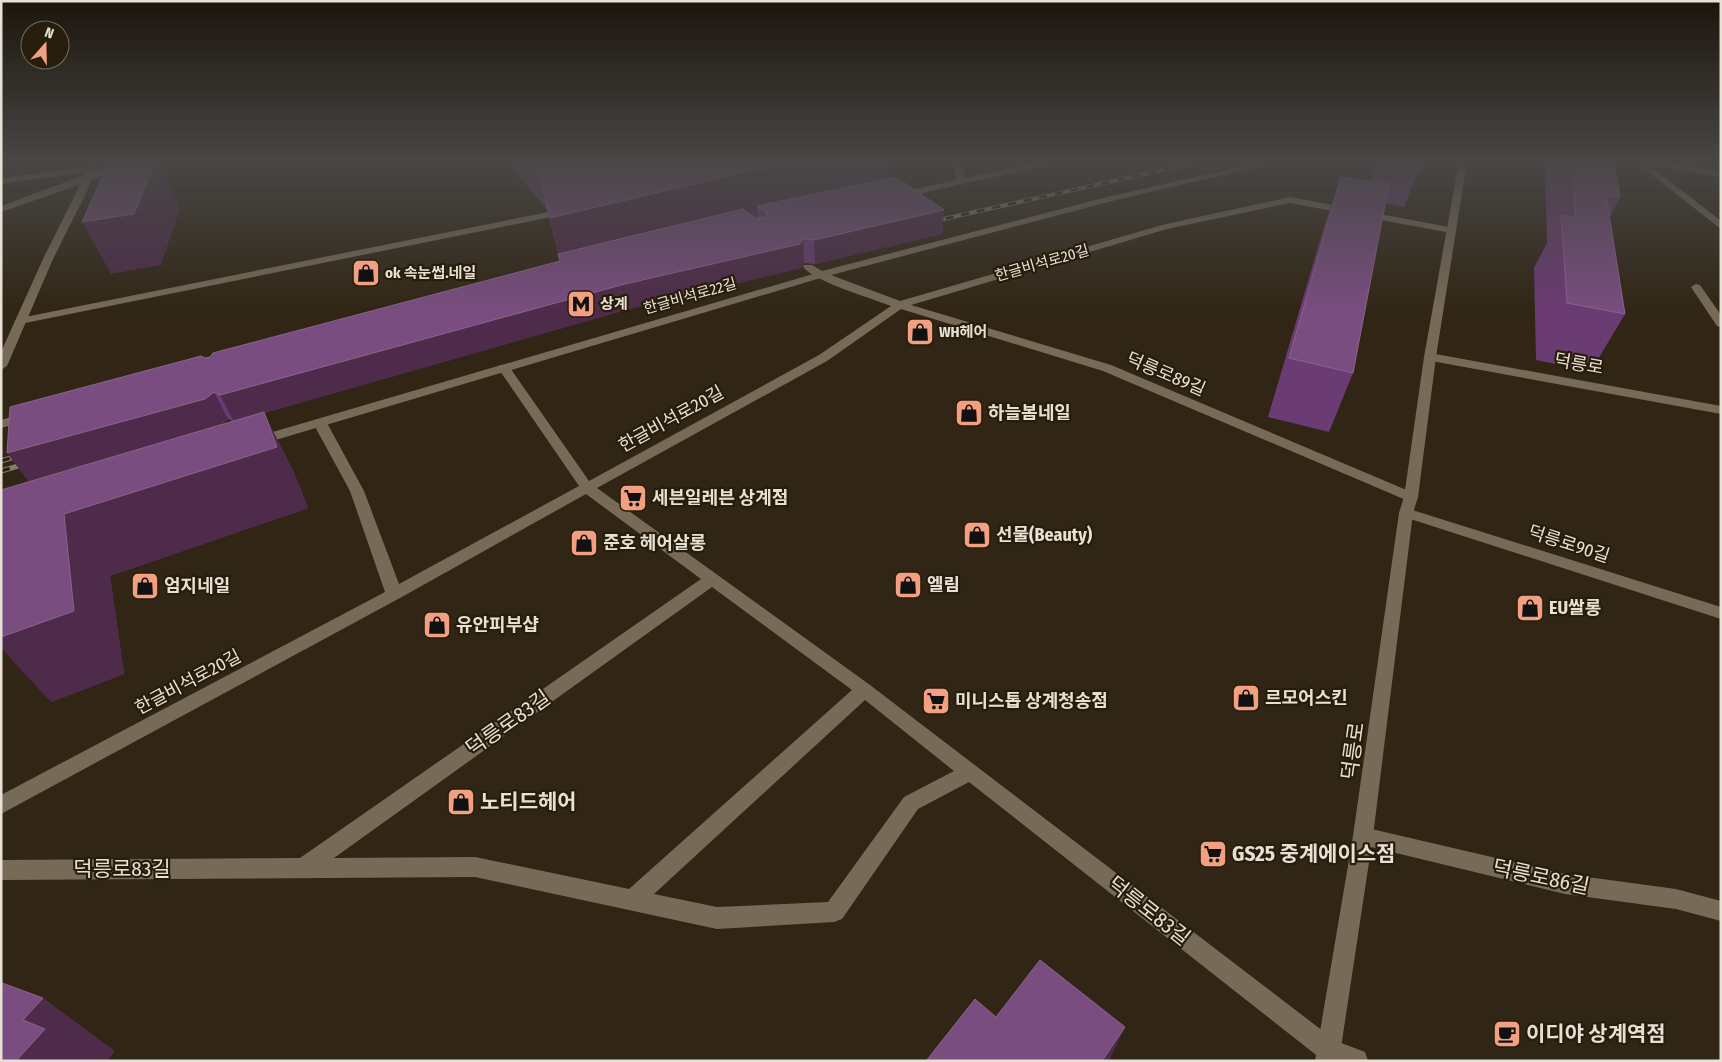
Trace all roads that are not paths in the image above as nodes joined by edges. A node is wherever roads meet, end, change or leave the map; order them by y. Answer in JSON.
{"nodes":[{"id":1,"x":72,"y":211,"type":"edge"},
{"id":2,"x":569,"y":211,"type":"edge"},
{"id":3,"x":1067,"y":211,"type":"edge"},
{"id":4,"x":1241,"y":211,"type":"edge"},
{"id":5,"x":1346,"y":211,"type":"edge"},
{"id":6,"x":1454,"y":211,"type":"edge"},
{"id":7,"x":1701,"y":211,"type":"edge"},
{"id":8,"x":1721,"y":226,"type":"edge"},
{"id":9,"x":1450,"y":230,"type":"junction"},
{"id":10,"x":808,"y":267,"type":"dead end"},
{"id":11,"x":820,"y":275,"type":"junction"},
{"id":12,"x":1696,"y":287,"type":"dead end"},
{"id":13,"x":899,"y":305,"type":"junction"},
{"id":14,"x":1719,"y":317,"type":"edge"},
{"id":15,"x":20,"y":321,"type":"junction"},
{"id":16,"x":1430,"y":358,"type":"junction"},
{"id":17,"x":1,"y":366,"type":"edge"},
{"id":18,"x":504,"y":368,"type":"junction"},
{"id":19,"x":1721,"y":410,"type":"edge"},
{"id":20,"x":38,"y":414,"type":"edge"},
{"id":21,"x":320,"y":423,"type":"junction"},
{"id":22,"x":1,"y":424,"type":"edge"},
{"id":23,"x":243,"y":445,"type":"edge"},
{"id":24,"x":587,"y":488,"type":"junction"},
{"id":25,"x":1411,"y":497,"type":"junction"},
{"id":26,"x":1406,"y":513,"type":"junction"},
{"id":27,"x":713,"y":578,"type":"junction"},
{"id":28,"x":394,"y":594,"type":"junction"},
{"id":29,"x":1721,"y":613,"type":"edge"},
{"id":30,"x":864,"y":690,"type":"junction"},
{"id":31,"x":970,"y":772,"type":"junction"},
{"id":32,"x":1,"y":805,"type":"edge"},
{"id":33,"x":1363,"y":836,"type":"junction"},
{"id":34,"x":303,"y":868,"type":"junction"},
{"id":35,"x":1,"y":870,"type":"edge"},
{"id":36,"x":633,"y":900,"type":"junction"},
{"id":37,"x":1721,"y":911,"type":"edge"},
{"id":38,"x":1327,"y":1056,"type":"edge"},
{"id":39,"x":1356,"y":1061,"type":"edge"}],
"edges":[{"from":1,"to":15,"type":"street"},
{"from":2,"to":15,"type":"street"},
{"from":3,"to":11,"type":"street","name":"한글비석로22길"},
{"from":4,"to":13,"type":"street","name":"한글비석로20길"},
{"from":5,"to":9,"type":"street","name":"한글비석로20길"},
{"from":6,"to":9,"type":"street","name":"덕릉로"},
{"from":7,"to":8,"type":"street"},
{"from":9,"to":16,"type":"street","name":"덕릉로"},
{"from":10,"to":11,"type":"street"},
{"from":11,"to":13,"type":"street"},
{"from":11,"to":18,"type":"street","name":"한글비석로22길"},
{"from":12,"to":14,"type":"street"},
{"from":13,"to":24,"type":"street","name":"한글비석로20길"},
{"from":13,"to":25,"type":"street","name":"덕릉로89길"},
{"from":15,"to":17,"type":"street"},
{"from":16,"to":19,"type":"street","name":"덕릉로"},
{"from":16,"to":25,"type":"street","name":"덕릉로"},
{"from":18,"to":21,"type":"street","name":"한글비석로22길"},
{"from":18,"to":24,"type":"street"},
{"from":20,"to":22,"type":"street"},
{"from":21,"to":23,"type":"street","name":"한글비석로22길"},
{"from":21,"to":28,"type":"street"},
{"from":24,"to":27,"type":"street","name":"덕릉로83길"},
{"from":24,"to":28,"type":"street","name":"한글비석로20길"},
{"from":25,"to":26,"type":"street","name":"덕릉로"},
{"from":26,"to":29,"type":"street","name":"덕릉로90길"},
{"from":26,"to":33,"type":"street","name":"덕릉로"},
{"from":27,"to":30,"type":"street","name":"덕릉로83길"},
{"from":27,"to":34,"type":"street","name":"덕릉로83길"},
{"from":28,"to":32,"type":"street","name":"한글비석로20길"},
{"from":30,"to":31,"type":"street","name":"덕릉로83길"},
{"from":30,"to":36,"type":"street"},
{"from":31,"to":36,"type":"street","name":"덕릉로83길"},
{"from":31,"to":38,"type":"street","name":"덕릉로83길"},
{"from":33,"to":37,"type":"street","name":"덕릉로86길"},
{"from":33,"to":38,"type":"street","name":"덕릉로"},
{"from":34,"to":35,"type":"street","name":"덕릉로83길"},
{"from":34,"to":36,"type":"street","name":"덕릉로83길"},
{"from":38,"to":39,"type":"street","name":"덕릉로83길"}]}
